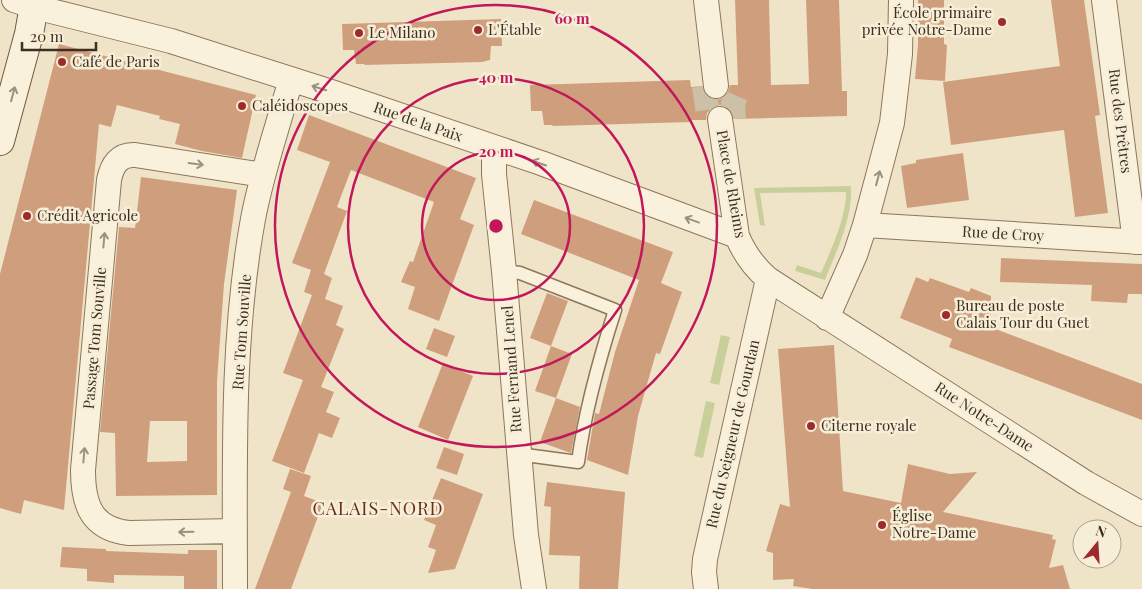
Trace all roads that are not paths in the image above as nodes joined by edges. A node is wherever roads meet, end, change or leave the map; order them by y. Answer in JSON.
{"nodes":[{"id":1,"x":706,"y":0,"type":"edge"},
{"id":2,"x":901,"y":0,"type":"edge"},
{"id":3,"x":1104,"y":0,"type":"edge"},
{"id":4,"x":28,"y":2,"type":"edge"},
{"id":5,"x":291,"y":80,"type":"junction"},
{"id":6,"x":716,"y":86,"type":"tunnel mouth"},
{"id":7,"x":720,"y":119,"type":"tunnel mouth"},
{"id":8,"x":0,"y":140,"type":"edge"},
{"id":9,"x":497,"y":149,"type":"junction"},
{"id":10,"x":264,"y":175,"type":"junction"},
{"id":11,"x":865,"y":226,"type":"junction"},
{"id":12,"x":738,"y":236,"type":"junction"},
{"id":13,"x":1139,"y":242,"type":"edge"},
{"id":14,"x":504,"y":271,"type":"junction"},
{"id":15,"x":768,"y":279,"type":"junction"},
{"id":16,"x":827,"y":318,"type":"junction"},
{"id":17,"x":518,"y":454,"type":"junction"},
{"id":18,"x":1142,"y":514,"type":"edge"},
{"id":19,"x":235,"y":531,"type":"junction"},
{"id":20,"x":235,"y":589,"type":"edge"},
{"id":21,"x":534,"y":589,"type":"edge"},
{"id":22,"x":706,"y":589,"type":"edge"}],
"edges":[{"from":1,"to":6,"type":"street"},
{"from":11,"to":2,"type":"street","one_way":true},
{"from":3,"to":13,"type":"street","name":"Rue des Prêtres"},
{"from":4,"to":5,"type":"street","name":"Rue de la Paix"},
{"from":8,"to":4,"type":"street","one_way":true},
{"from":9,"to":5,"type":"street","name":"Rue de la Paix","one_way":true},
{"from":5,"to":10,"type":"street","name":"Rue Tom Souville"},
{"from":7,"to":12,"type":"street","name":"Place de Rheims"},
{"from":12,"to":9,"type":"street","name":"Rue de la Paix","one_way":true},
{"from":9,"to":14,"type":"street","name":"Rue Fernand Lenel"},
{"from":10,"to":19,"type":"street","name":"Rue Tom Souville"},
{"from":19,"to":10,"type":"street","name":"Passage Tom Souville","one_way":true},
{"from":11,"to":13,"type":"street","name":"Rue de Croy"},
{"from":11,"to":16,"type":"street"},
{"from":12,"to":15,"type":"street","name":"Place de Rheims"},
{"from":14,"to":17,"type":"street","name":"Rue Fernand Lenel"},
{"from":14,"to":17,"type":"lane"},
{"from":15,"to":16,"type":"street","name":"Place de Rheims"},
{"from":15,"to":22,"type":"street","name":"Rue du Seigneur de Gourdan"},
{"from":16,"to":18,"type":"street","name":"Rue Notre-Dame"},
{"from":17,"to":21,"type":"street","name":"Rue Fernand Lenel"},
{"from":19,"to":20,"type":"street","name":"Rue Tom Souville"}]}
